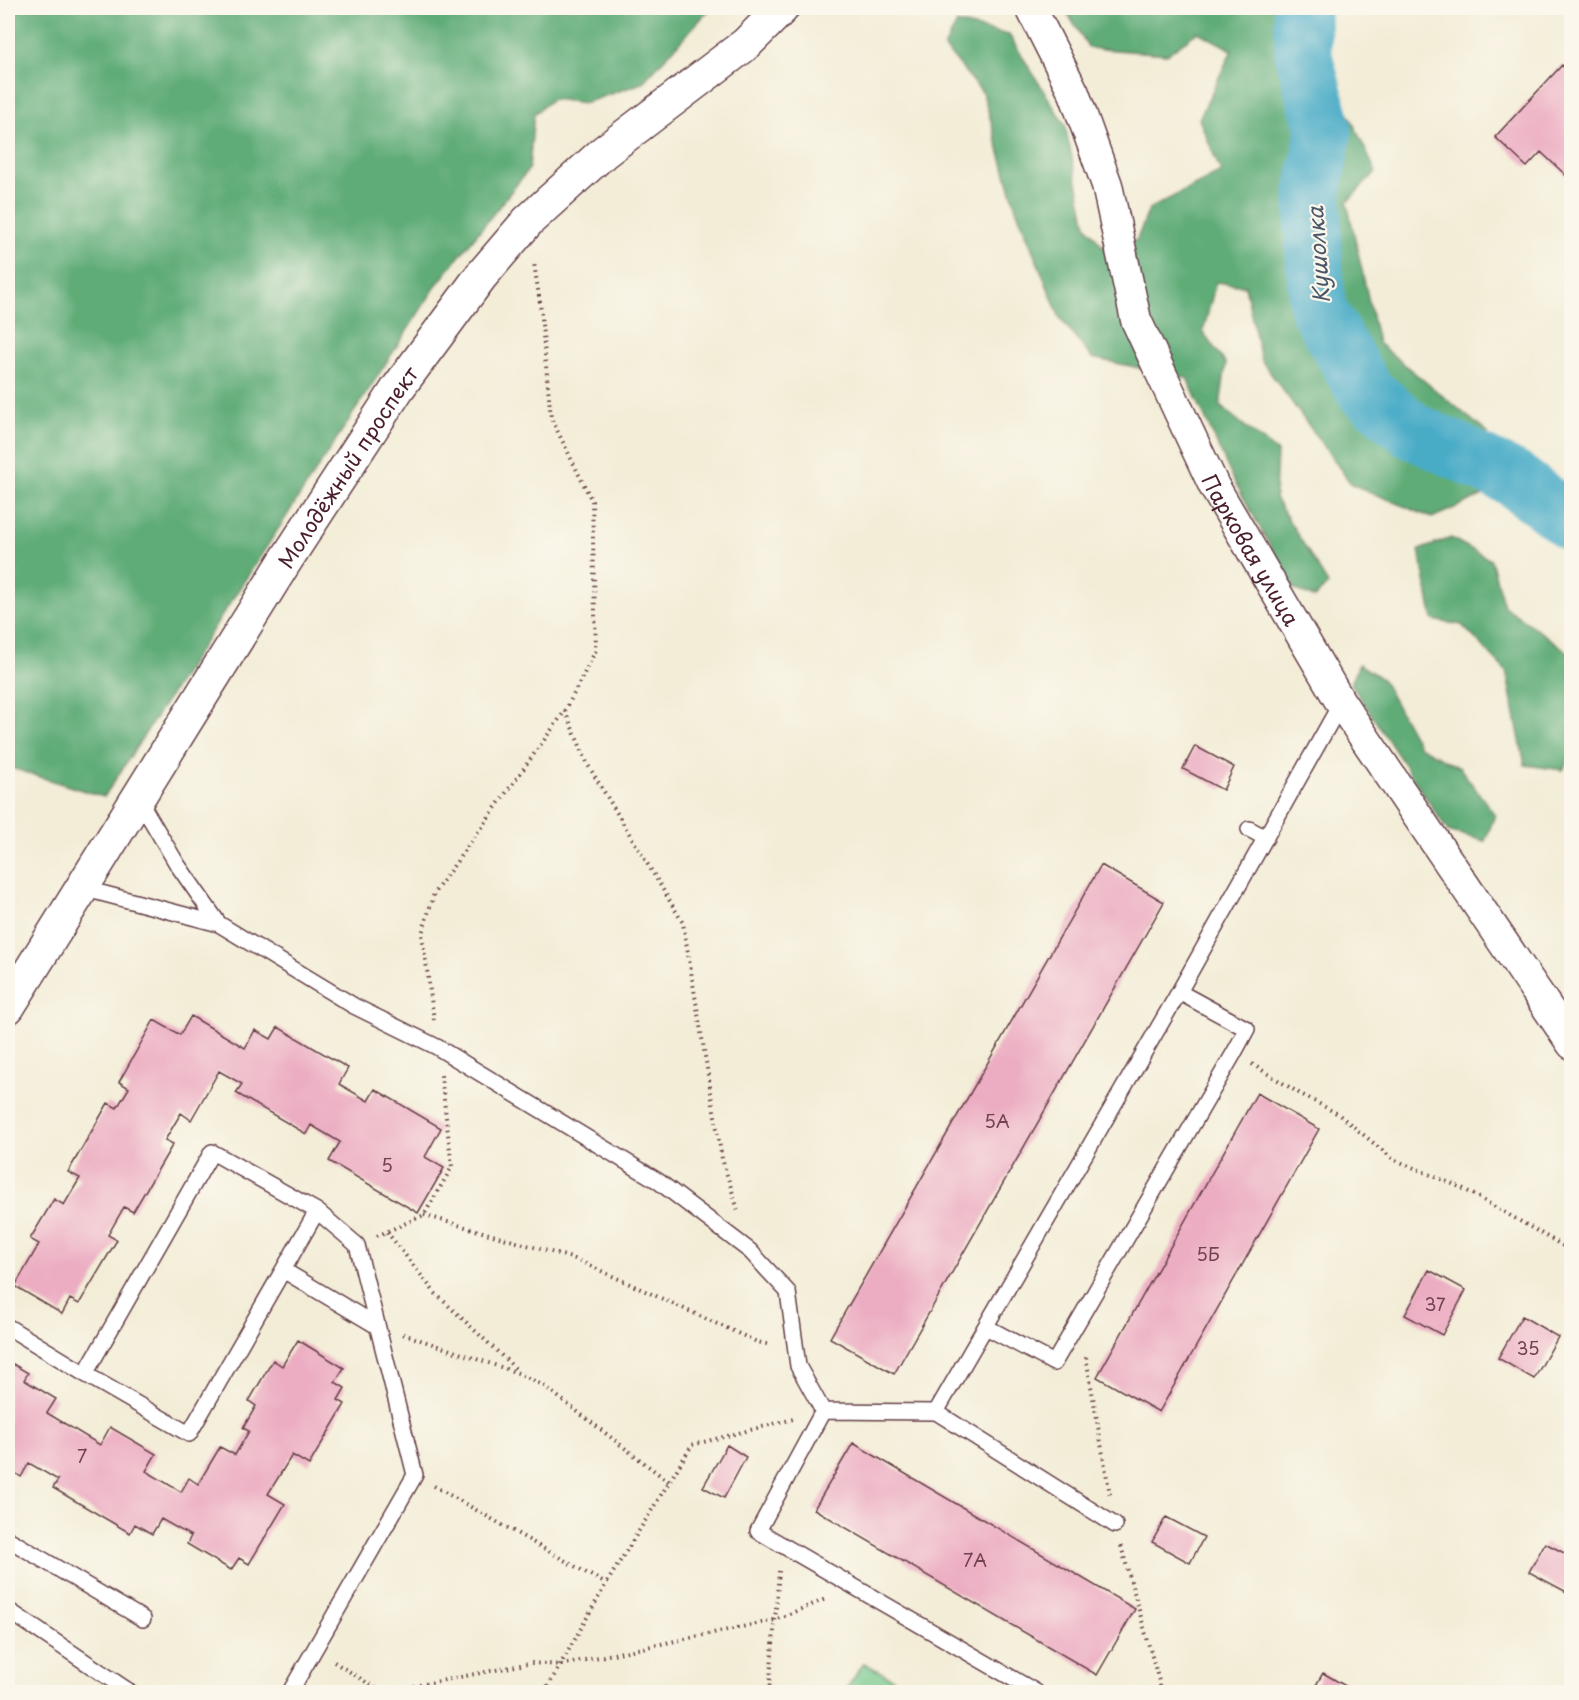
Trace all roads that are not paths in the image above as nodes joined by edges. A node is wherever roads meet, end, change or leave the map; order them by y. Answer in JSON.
{"nodes":[{"id":1,"x":782,"y":8,"type":"edge"},
{"id":2,"x":1031,"y":8,"type":"edge"},
{"id":3,"x":1341,"y":703,"type":"junction"},
{"id":4,"x":138,"y":798,"type":"junction"},
{"id":5,"x":1249,"y":829,"type":"dead end"},
{"id":6,"x":1266,"y":838,"type":"junction"},
{"id":7,"x":82,"y":888,"type":"junction"},
{"id":8,"x":219,"y":924,"type":"junction"},
{"id":9,"x":1179,"y":992,"type":"junction"},
{"id":10,"x":8,"y":1007,"type":"edge"},
{"id":11,"x":1572,"y":1044,"type":"edge"},
{"id":12,"x":317,"y":1211,"type":"junction"},
{"id":13,"x":283,"y":1270,"type":"junction"},
{"id":14,"x":377,"y":1326,"type":"junction"},
{"id":15,"x":8,"y":1327,"type":"edge"},
{"id":16,"x":986,"y":1327,"type":"junction"},
{"id":17,"x":85,"y":1374,"type":"junction"},
{"id":18,"x":823,"y":1411,"type":"junction"},
{"id":19,"x":936,"y":1412,"type":"junction"},
{"id":20,"x":1116,"y":1525,"type":"road end"},
{"id":21,"x":8,"y":1539,"type":"edge"},
{"id":22,"x":8,"y":1610,"type":"edge"},
{"id":23,"x":143,"y":1619,"type":"dead end"},
{"id":24,"x":130,"y":1692,"type":"edge"},
{"id":25,"x":290,"y":1692,"type":"edge"},
{"id":26,"x":1036,"y":1692,"type":"edge"}],
"edges":[{"from":1,"to":4,"type":"street","name":"Молодёжный проспект"},
{"from":2,"to":3,"type":"street","name":"Парковая улица"},
{"from":3,"to":6,"type":"lane"},
{"from":3,"to":11,"type":"street","name":"Парковая улица"},
{"from":4,"to":7,"type":"street","name":"Молодёжный проспект"},
{"from":4,"to":8,"type":"lane"},
{"from":5,"to":6,"type":"lane"},
{"from":6,"to":9,"type":"lane"},
{"from":7,"to":8,"type":"lane"},
{"from":7,"to":10,"type":"street","name":"Молодёжный проспект"},
{"from":8,"to":18,"type":"lane"},
{"from":9,"to":16,"type":"lane"},
{"from":9,"to":16,"type":"lane"},
{"from":12,"to":13,"type":"lane"},
{"from":12,"to":14,"type":"lane"},
{"from":12,"to":17,"type":"lane"},
{"from":13,"to":14,"type":"lane"},
{"from":13,"to":17,"type":"lane"},
{"from":14,"to":25,"type":"lane"},
{"from":15,"to":17,"type":"lane"},
{"from":16,"to":19,"type":"lane"},
{"from":18,"to":19,"type":"lane"},
{"from":18,"to":26,"type":"lane"},
{"from":19,"to":20,"type":"lane"},
{"from":21,"to":23,"type":"lane"},
{"from":22,"to":24,"type":"lane"}]}
